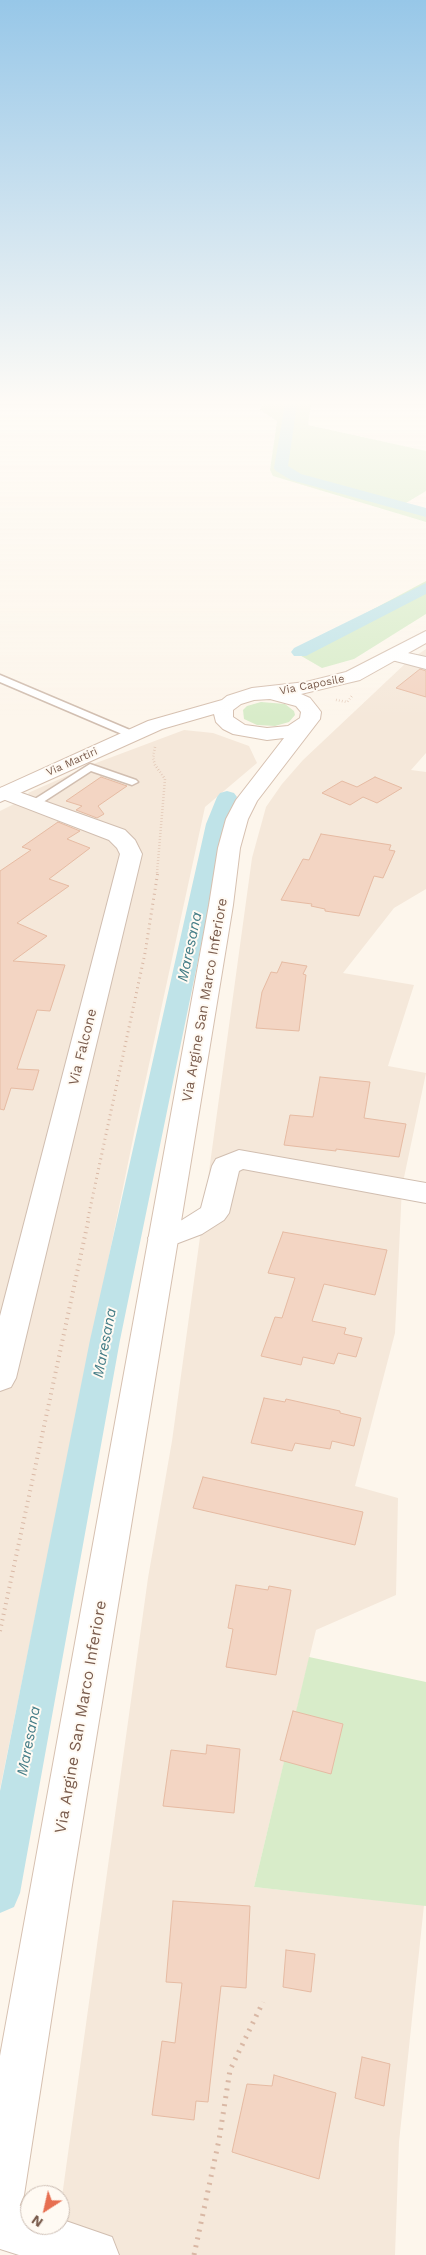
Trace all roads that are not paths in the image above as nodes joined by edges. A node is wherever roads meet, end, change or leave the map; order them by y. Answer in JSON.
{"nodes":[{"id":1,"x":426,"y":636,"type":"edge"},
{"id":2,"x":394,"y":655,"type":"junction"},
{"id":3,"x":426,"y":663,"type":"edge"},
{"id":4,"x":353,"y":676,"type":"junction"},
{"id":5,"x":0,"y":678,"type":"edge"},
{"id":6,"x":270,"y":693,"type":"junction"},
{"id":7,"x":226,"y":705,"type":"junction"},
{"id":8,"x":307,"y":721,"type":"junction"},
{"id":9,"x":240,"y":730,"type":"junction"},
{"id":10,"x":148,"y":731,"type":"junction"},
{"id":11,"x":268,"y":770,"type":"junction"},
{"id":12,"x":132,"y":782,"type":"dead end"},
{"id":13,"x":3,"y":794,"type":"edge"},
{"id":14,"x":33,"y":804,"type":"junction"},
{"id":15,"x":426,"y":1193,"type":"edge"},
{"id":16,"x":163,"y":1238,"type":"junction"},
{"id":17,"x":0,"y":1378,"type":"edge"},
{"id":18,"x":0,"y":2195,"type":"edge"},
{"id":19,"x":0,"y":2224,"type":"edge"},
{"id":20,"x":94,"y":2255,"type":"edge"}],
"edges":[{"from":1,"to":2,"type":"street","name":"Via Caposile"},
{"from":2,"to":3,"type":"street"},
{"from":2,"to":4,"type":"street","name":"Via Caposile"},
{"from":4,"to":6,"type":"street","name":"Via Caposile"},
{"from":4,"to":8,"type":"street","name":"Via Caposile"},
{"from":5,"to":10,"type":"lane"},
{"from":6,"to":7,"type":"street"},
{"from":6,"to":8,"type":"street"},
{"from":7,"to":9,"type":"street"},
{"from":7,"to":10,"type":"street","name":"Via Martiri"},
{"from":8,"to":9,"type":"street"},
{"from":8,"to":11,"type":"street","name":"Via Argine San Marco Inferiore"},
{"from":9,"to":10,"type":"street","name":"Via Martiri"},
{"from":9,"to":11,"type":"street"},
{"from":10,"to":13,"type":"street","name":"Via Martiri"},
{"from":11,"to":16,"type":"street","name":"Via Argine San Marco Inferiore"},
{"from":12,"to":14,"type":"lane"},
{"from":13,"to":14,"type":"street","name":"Via Falcone"},
{"from":14,"to":17,"type":"street","name":"Via Falcone"},
{"from":15,"to":16,"type":"street"},
{"from":16,"to":18,"type":"street","name":"Via Argine San Marco Inferiore"},
{"from":19,"to":20,"type":"street"}]}
